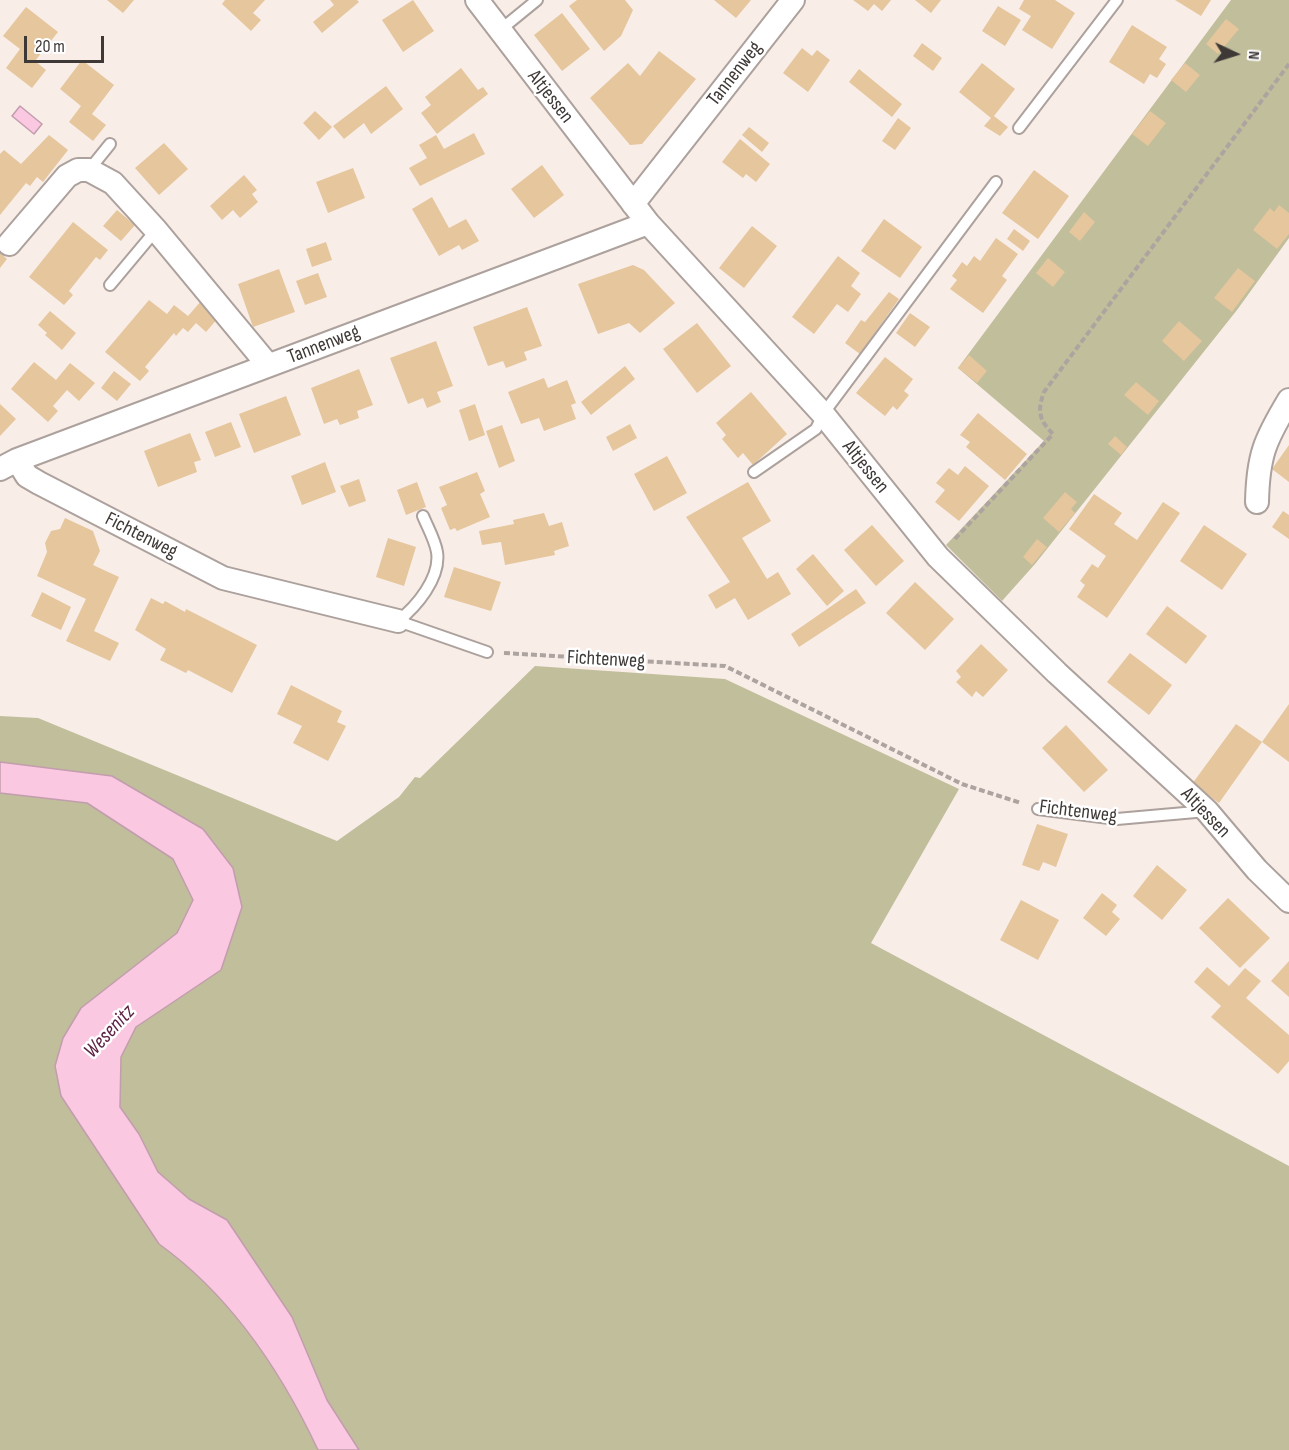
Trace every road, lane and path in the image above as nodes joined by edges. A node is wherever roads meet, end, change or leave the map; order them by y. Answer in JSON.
{"nodes":[{"id":1,"x":477,"y":0,"type":"edge"},
{"id":2,"x":537,"y":0,"type":"edge"},
{"id":3,"x":793,"y":0,"type":"edge"},
{"id":4,"x":1117,"y":0,"type":"edge"},
{"id":5,"x":499,"y":30,"type":"junction"},
{"id":6,"x":1289,"y":64,"type":"edge"},
{"id":7,"x":1018,"y":128,"type":"dead end"},
{"id":8,"x":110,"y":144,"type":"dead end"},
{"id":9,"x":89,"y":171,"type":"junction"},
{"id":10,"x":996,"y":182,"type":"dead end"},
{"id":11,"x":633,"y":204,"type":"junction"},
{"id":12,"x":648,"y":223,"type":"junction"},
{"id":13,"x":156,"y":230,"type":"junction"},
{"id":14,"x":9,"y":244,"type":"dead end"},
{"id":15,"x":110,"y":285,"type":"dead end"},
{"id":16,"x":268,"y":365,"type":"junction"},
{"id":17,"x":1289,"y":400,"type":"edge"},
{"id":18,"x":823,"y":414,"type":"junction"},
{"id":19,"x":8,"y":465,"type":"edge"},
{"id":20,"x":754,"y":472,"type":"dead end"},
{"id":21,"x":1257,"y":502,"type":"dead end"},
{"id":22,"x":423,"y":516,"type":"dead end"},
{"id":23,"x":938,"y":557,"type":"junction"},
{"id":24,"x":398,"y":621,"type":"junction"},
{"id":25,"x":487,"y":652,"type":"joint"},
{"id":26,"x":1038,"y":809,"type":"joint"},
{"id":27,"x":1207,"y":811,"type":"junction"},
{"id":28,"x":1117,"y":819,"type":"junction"},
{"id":29,"x":1107,"y":828,"type":"dead end"},
{"id":30,"x":1289,"y":901,"type":"edge"}],
"edges":[{"from":1,"to":5,"type":"street","name":"Altjessen"},
{"from":2,"to":5,"type":"lane"},
{"from":3,"to":11,"type":"street","name":"Tannenweg"},
{"from":4,"to":7,"type":"lane"},
{"from":5,"to":11,"type":"street","name":"Altjessen"},
{"from":6,"to":23,"type":"path"},
{"from":8,"to":9,"type":"lane"},
{"from":9,"to":13,"type":"street"},
{"from":9,"to":14,"type":"street"},
{"from":10,"to":18,"type":"lane"},
{"from":11,"to":12,"type":"street","name":"Altjessen"},
{"from":12,"to":16,"type":"street","name":"Tannenweg"},
{"from":12,"to":18,"type":"street","name":"Altjessen"},
{"from":13,"to":15,"type":"lane"},
{"from":13,"to":16,"type":"street"},
{"from":16,"to":19,"type":"street","name":"Tannenweg"},
{"from":17,"to":21,"type":"street"},
{"from":18,"to":20,"type":"lane"},
{"from":18,"to":23,"type":"street","name":"Altjessen"},
{"from":19,"to":24,"type":"street","name":"Fichtenweg"},
{"from":22,"to":24,"type":"lane"},
{"from":23,"to":27,"type":"street","name":"Altjessen"},
{"from":24,"to":25,"type":"lane","name":"Fichtenweg"},
{"from":25,"to":26,"type":"path","name":"Fichtenweg"},
{"from":26,"to":28,"type":"lane","name":"Fichtenweg"},
{"from":27,"to":28,"type":"lane","name":"Fichtenweg"},
{"from":27,"to":30,"type":"street","name":"Altjessen"},
{"from":28,"to":29,"type":"lane"}]}
